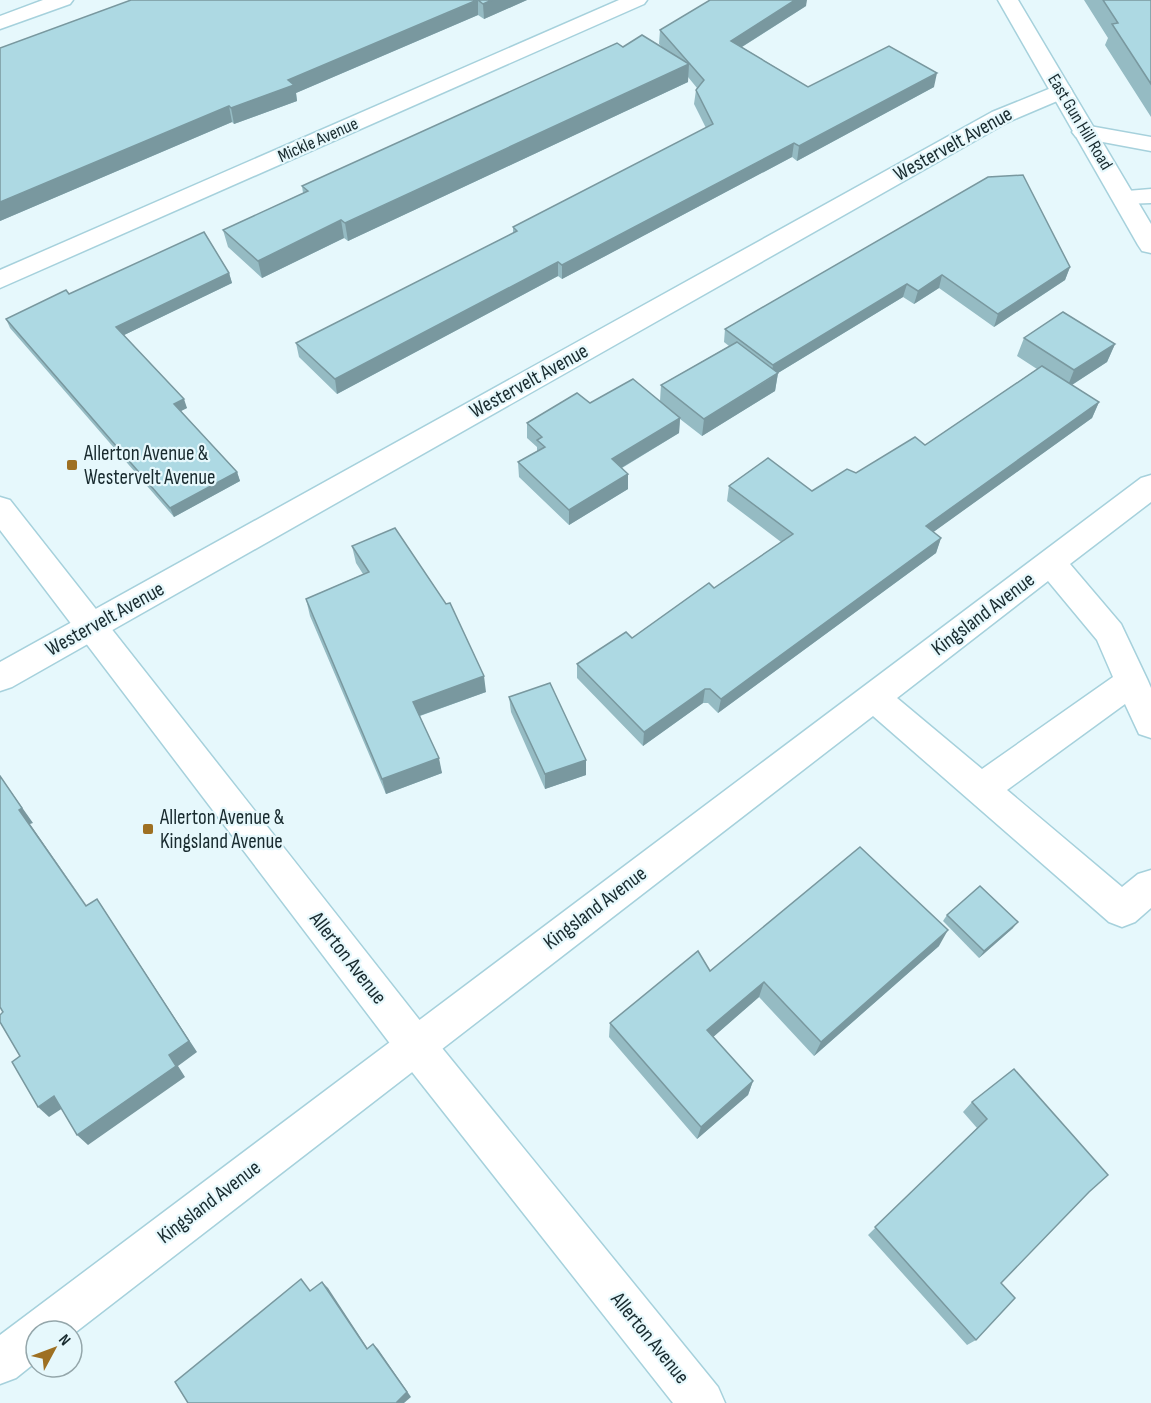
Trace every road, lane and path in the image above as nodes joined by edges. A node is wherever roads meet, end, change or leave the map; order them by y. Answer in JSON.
{"nodes":[{"id":1,"x":63,"y":0,"type":"edge"},
{"id":2,"x":637,"y":0,"type":"edge"},
{"id":3,"x":1008,"y":0,"type":"edge"},
{"id":4,"x":0,"y":23,"type":"edge"},
{"id":5,"x":1061,"y":91,"type":"junction"},
{"id":6,"x":1084,"y":132,"type":"junction"},
{"id":7,"x":1151,"y":144,"type":"edge"},
{"id":8,"x":1151,"y":196,"type":"edge"},
{"id":9,"x":1124,"y":197,"type":"junction"},
{"id":10,"x":1151,"y":245,"type":"edge"},
{"id":11,"x":0,"y":280,"type":"edge"},
{"id":12,"x":1151,"y":486,"type":"edge"},
{"id":13,"x":0,"y":508,"type":"edge"},
{"id":14,"x":1051,"y":563,"type":"junction"},
{"id":15,"x":92,"y":626,"type":"junction"},
{"id":16,"x":0,"y":678,"type":"edge"},
{"id":17,"x":1132,"y":681,"type":"junction"},
{"id":18,"x":873,"y":697,"type":"junction"},
{"id":19,"x":1151,"y":724,"type":"edge"},
{"id":20,"x":980,"y":789,"type":"junction"},
{"id":21,"x":1151,"y":886,"type":"edge"},
{"id":22,"x":415,"y":1045,"type":"junction"},
{"id":23,"x":57,"y":1319,"type":"edge"},
{"id":24,"x":24,"y":1344,"type":"edge"},
{"id":25,"x":0,"y":1362,"type":"edge"},
{"id":26,"x":702,"y":1403,"type":"edge"}],
"edges":[{"from":1,"to":4,"type":"street"},
{"from":2,"to":11,"type":"street","name":"Mickle Avenue"},
{"from":3,"to":5,"type":"street","name":"East Gun Hill Road"},
{"from":5,"to":6,"type":"street","name":"East Gun Hill Road"},
{"from":5,"to":15,"type":"street","name":"Westervelt Avenue"},
{"from":6,"to":7,"type":"street"},
{"from":6,"to":9,"type":"street","name":"East Gun Hill Road"},
{"from":8,"to":9,"type":"street"},
{"from":9,"to":10,"type":"street","name":"East Gun Hill Road"},
{"from":12,"to":14,"type":"street","name":"Kingsland Avenue"},
{"from":13,"to":15,"type":"street","name":"Allerton Avenue"},
{"from":14,"to":17,"type":"street"},
{"from":14,"to":18,"type":"street","name":"Kingsland Avenue"},
{"from":15,"to":16,"type":"street","name":"Westervelt Avenue"},
{"from":15,"to":22,"type":"street","name":"Allerton Avenue"},
{"from":17,"to":19,"type":"street"},
{"from":17,"to":20,"type":"street"},
{"from":18,"to":20,"type":"street"},
{"from":18,"to":22,"type":"street","name":"Kingsland Avenue"},
{"from":20,"to":21,"type":"street"},
{"from":22,"to":23,"type":"street","name":"Kingsland Avenue"},
{"from":22,"to":26,"type":"street","name":"Allerton Avenue"},
{"from":24,"to":25,"type":"street"}]}
